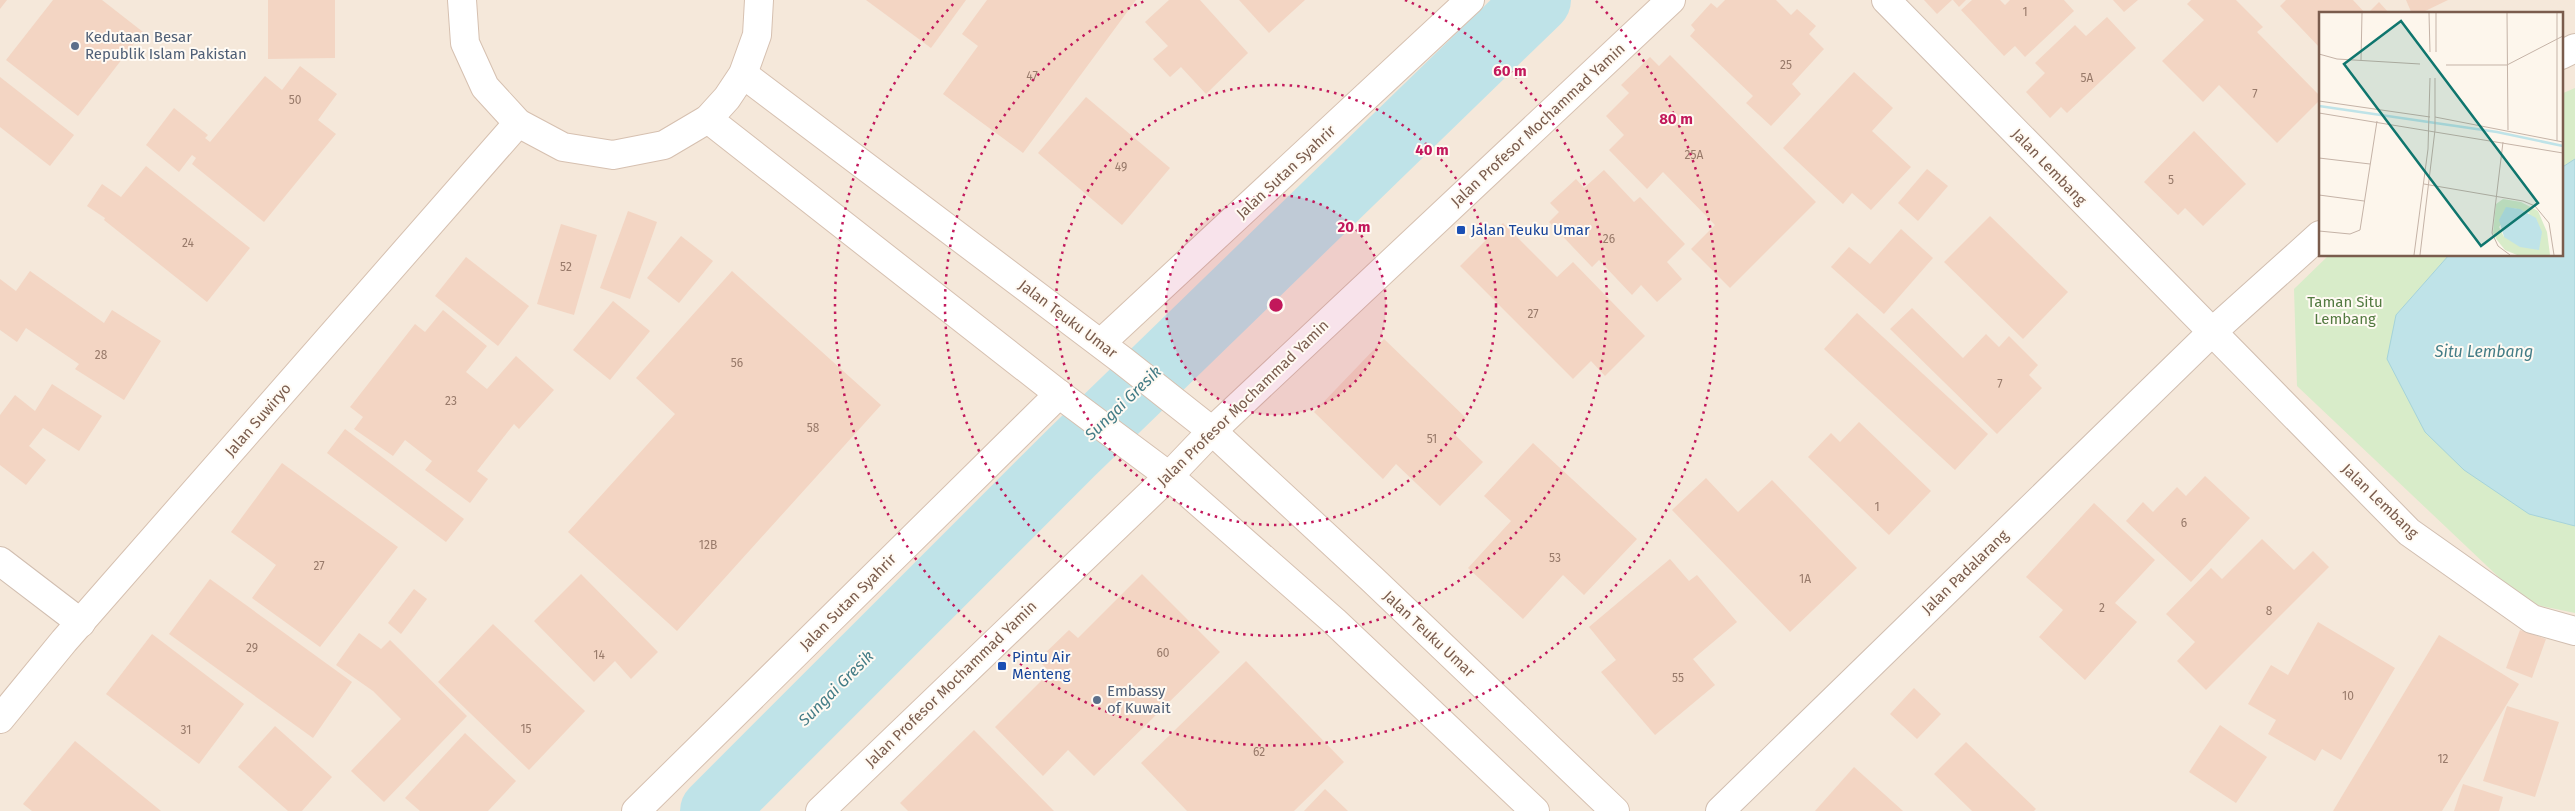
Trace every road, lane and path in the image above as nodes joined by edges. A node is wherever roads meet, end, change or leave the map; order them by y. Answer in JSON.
{"nodes":[{"id":1,"x":462,"y":0,"type":"edge"},
{"id":2,"x":759,"y":0,"type":"edge"},
{"id":3,"x":1470,"y":0,"type":"edge"},
{"id":4,"x":1671,"y":0,"type":"edge"},
{"id":5,"x":1886,"y":0,"type":"edge"},
{"id":6,"x":2575,"y":48,"type":"edge"},
{"id":7,"x":2562,"y":55,"type":"edge"},
{"id":8,"x":742,"y":74,"type":"junction"},
{"id":9,"x":708,"y":118,"type":"junction"},
{"id":10,"x":518,"y":123,"type":"junction"},
{"id":11,"x":2319,"y":236,"type":"edge"},
{"id":12,"x":2212,"y":333,"type":"junction"},
{"id":13,"x":1100,"y":344,"type":"junction"},
{"id":14,"x":1059,"y":394,"type":"junction"},
{"id":15,"x":1206,"y":426,"type":"junction"},
{"id":16,"x":1163,"y":471,"type":"junction"},
{"id":17,"x":0,"y":561,"type":"edge"},
{"id":18,"x":81,"y":623,"type":"junction"},
{"id":19,"x":2575,"y":631,"type":"edge"},
{"id":20,"x":0,"y":719,"type":"edge"},
{"id":21,"x":636,"y":811,"type":"edge"},
{"id":22,"x":820,"y":811,"type":"edge"},
{"id":23,"x":1536,"y":811,"type":"edge"},
{"id":24,"x":1615,"y":811,"type":"edge"},
{"id":25,"x":1720,"y":811,"type":"edge"}],
"edges":[{"from":1,"to":10,"type":"street"},
{"from":2,"to":8,"type":"street"},
{"from":3,"to":13,"type":"street","name":"Jalan Sutan Syahrir"},
{"from":4,"to":15,"type":"street","name":"Jalan Profesor Mochammad Yamin"},
{"from":5,"to":12,"type":"street","name":"Jalan Lembang"},
{"from":6,"to":7,"type":"street"},
{"from":8,"to":9,"type":"street"},
{"from":8,"to":13,"type":"street","name":"Jalan Teuku Umar"},
{"from":9,"to":10,"type":"street"},
{"from":9,"to":14,"type":"street"},
{"from":10,"to":18,"type":"street","name":"Jalan Suwiryo"},
{"from":11,"to":12,"type":"street"},
{"from":12,"to":19,"type":"street","name":"Jalan Lembang"},
{"from":12,"to":25,"type":"street","name":"Jalan Padalarang"},
{"from":13,"to":15,"type":"street","name":"Jalan Teuku Umar"},
{"from":14,"to":16,"type":"street"},
{"from":14,"to":21,"type":"street","name":"Jalan Sutan Syahrir"},
{"from":15,"to":16,"type":"street","name":"Jalan Profesor Mochammad Yamin"},
{"from":15,"to":24,"type":"street","name":"Jalan Teuku Umar"},
{"from":16,"to":22,"type":"street","name":"Jalan Profesor Mochammad Yamin"},
{"from":16,"to":23,"type":"street"},
{"from":17,"to":18,"type":"street"},
{"from":18,"to":20,"type":"street","name":"Jalan Suwiryo"}]}
